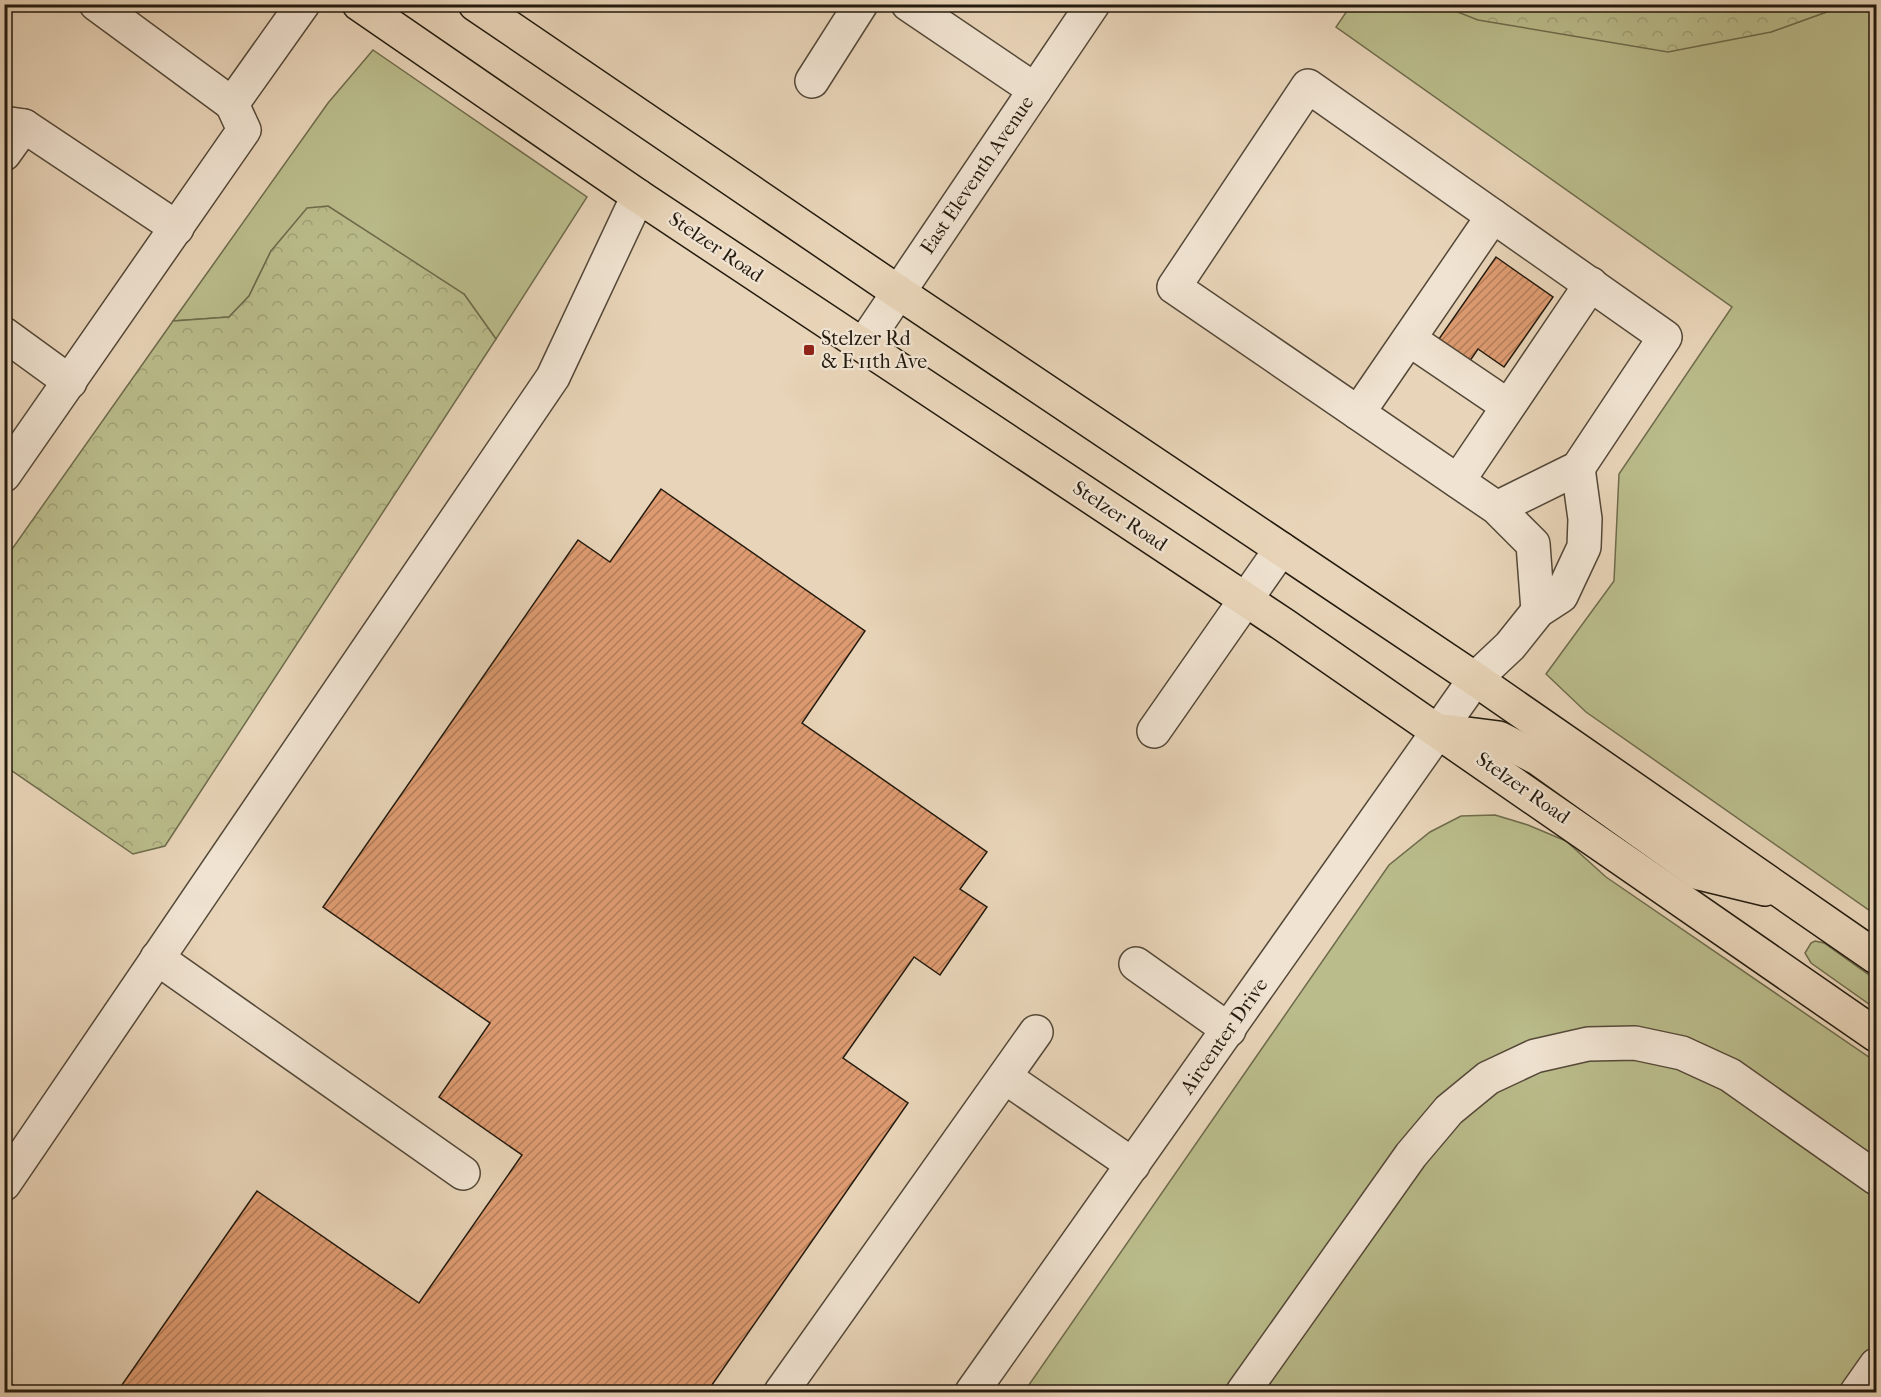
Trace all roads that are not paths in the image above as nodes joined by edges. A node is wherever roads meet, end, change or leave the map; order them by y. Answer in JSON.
{"nodes":[{"id":1,"x":96,"y":4,"type":"edge"},
{"id":2,"x":303,"y":4,"type":"edge"},
{"id":3,"x":359,"y":4,"type":"edge"},
{"id":4,"x":476,"y":4,"type":"edge"},
{"id":5,"x":861,"y":4,"type":"edge"},
{"id":6,"x":908,"y":4,"type":"edge"},
{"id":7,"x":1093,"y":4,"type":"edge"},
{"id":8,"x":812,"y":81,"type":"dead end"},
{"id":9,"x":1035,"y":90,"type":"junction"},
{"id":10,"x":232,"y":104,"type":"junction"},
{"id":11,"x":14,"y":124,"type":"edge"},
{"id":12,"x":4,"y":154,"type":"edge"},
{"id":13,"x":638,"y":196,"type":"junction"},
{"id":14,"x":1493,"y":216,"type":"junction"},
{"id":15,"x":177,"y":228,"type":"junction"},
{"id":16,"x":1591,"y":284,"type":"junction"},
{"id":17,"x":898,"y":292,"type":"junction"},
{"id":18,"x":4,"y":334,"type":"edge"},
{"id":19,"x":1409,"y":339,"type":"junction"},
{"id":20,"x":863,"y":345,"type":"junction"},
{"id":21,"x":70,"y":382,"type":"junction"},
{"id":22,"x":1508,"y":406,"type":"junction"},
{"id":23,"x":1358,"y":413,"type":"junction"},
{"id":24,"x":1578,"y":468,"type":"junction"},
{"id":25,"x":4,"y":475,"type":"edge"},
{"id":26,"x":1458,"y":482,"type":"junction"},
{"id":27,"x":1497,"y":508,"type":"junction"},
{"id":28,"x":1281,"y":549,"type":"junction"},
{"id":29,"x":1247,"y":600,"type":"junction"},
{"id":30,"x":1538,"y":611,"type":"junction"},
{"id":31,"x":1475,"y":679,"type":"junction"},
{"id":32,"x":1155,"y":731,"type":"dead end"},
{"id":33,"x":1439,"y":731,"type":"junction"},
{"id":34,"x":1784,"y":894,"type":"junction"},
{"id":35,"x":1876,"y":957,"type":"edge"},
{"id":36,"x":157,"y":958,"type":"junction"},
{"id":37,"x":1136,"y":964,"type":"dead end"},
{"id":38,"x":1229,"y":1030,"type":"junction"},
{"id":39,"x":1036,"y":1032,"type":"dead end"},
{"id":40,"x":1876,"y":1035,"type":"edge"},
{"id":41,"x":1005,"y":1077,"type":"junction"},
{"id":42,"x":1133,"y":1165,"type":"junction"},
{"id":43,"x":463,"y":1173,"type":"dead end"},
{"id":44,"x":1876,"y":1178,"type":"edge"},
{"id":45,"x":4,"y":1184,"type":"edge"},
{"id":46,"x":1876,"y":1365,"type":"edge"},
{"id":47,"x":781,"y":1392,"type":"edge"},
{"id":48,"x":972,"y":1392,"type":"edge"},
{"id":49,"x":1244,"y":1392,"type":"edge"},
{"id":50,"x":1857,"y":1392,"type":"edge"}],
"edges":[{"from":1,"to":10,"type":"street"},
{"from":2,"to":10,"type":"street"},
{"from":3,"to":13,"type":"main road","name":"Stelzer Road"},
{"from":4,"to":17,"type":"main road"},
{"from":5,"to":8,"type":"street"},
{"from":6,"to":9,"type":"street"},
{"from":7,"to":9,"type":"street","name":"East Eleventh Avenue"},
{"from":9,"to":17,"type":"street","name":"East Eleventh Avenue"},
{"from":10,"to":15,"type":"street"},
{"from":11,"to":12,"type":"street"},
{"from":11,"to":15,"type":"street"},
{"from":13,"to":20,"type":"main road","name":"Stelzer Road"},
{"from":13,"to":36,"type":"street"},
{"from":14,"to":16,"type":"street"},
{"from":14,"to":19,"type":"street"},
{"from":14,"to":23,"type":"street"},
{"from":15,"to":21,"type":"street"},
{"from":16,"to":22,"type":"street"},
{"from":16,"to":24,"type":"street"},
{"from":17,"to":20,"type":"street","name":"East Eleventh Avenue"},
{"from":17,"to":28,"type":"main road"},
{"from":18,"to":21,"type":"street"},
{"from":19,"to":22,"type":"street"},
{"from":19,"to":23,"type":"street"},
{"from":20,"to":29,"type":"main road","name":"Stelzer Road"},
{"from":21,"to":25,"type":"street"},
{"from":22,"to":26,"type":"street"},
{"from":23,"to":26,"type":"street"},
{"from":24,"to":27,"type":"street"},
{"from":24,"to":30,"type":"street","name":"Aircenter Drive"},
{"from":26,"to":27,"type":"street"},
{"from":27,"to":30,"type":"street"},
{"from":28,"to":29,"type":"street"},
{"from":28,"to":31,"type":"main road"},
{"from":29,"to":32,"type":"street"},
{"from":29,"to":33,"type":"main road","name":"Stelzer Road"},
{"from":30,"to":31,"type":"street","name":"Aircenter Drive"},
{"from":31,"to":33,"type":"street","name":"Aircenter Drive"},
{"from":31,"to":34,"type":"main road"},
{"from":33,"to":34,"type":"main road"},
{"from":33,"to":38,"type":"street","name":"Aircenter Drive"},
{"from":33,"to":40,"type":"main road","name":"Stelzer Road"},
{"from":34,"to":35,"type":"main road"},
{"from":36,"to":43,"type":"street"},
{"from":36,"to":45,"type":"street"},
{"from":37,"to":38,"type":"street"},
{"from":38,"to":42,"type":"street","name":"Aircenter Drive"},
{"from":39,"to":41,"type":"street"},
{"from":41,"to":42,"type":"street"},
{"from":41,"to":47,"type":"street"},
{"from":42,"to":48,"type":"street","name":"Aircenter Drive"},
{"from":44,"to":49,"type":"street"},
{"from":46,"to":50,"type":"street"}]}
